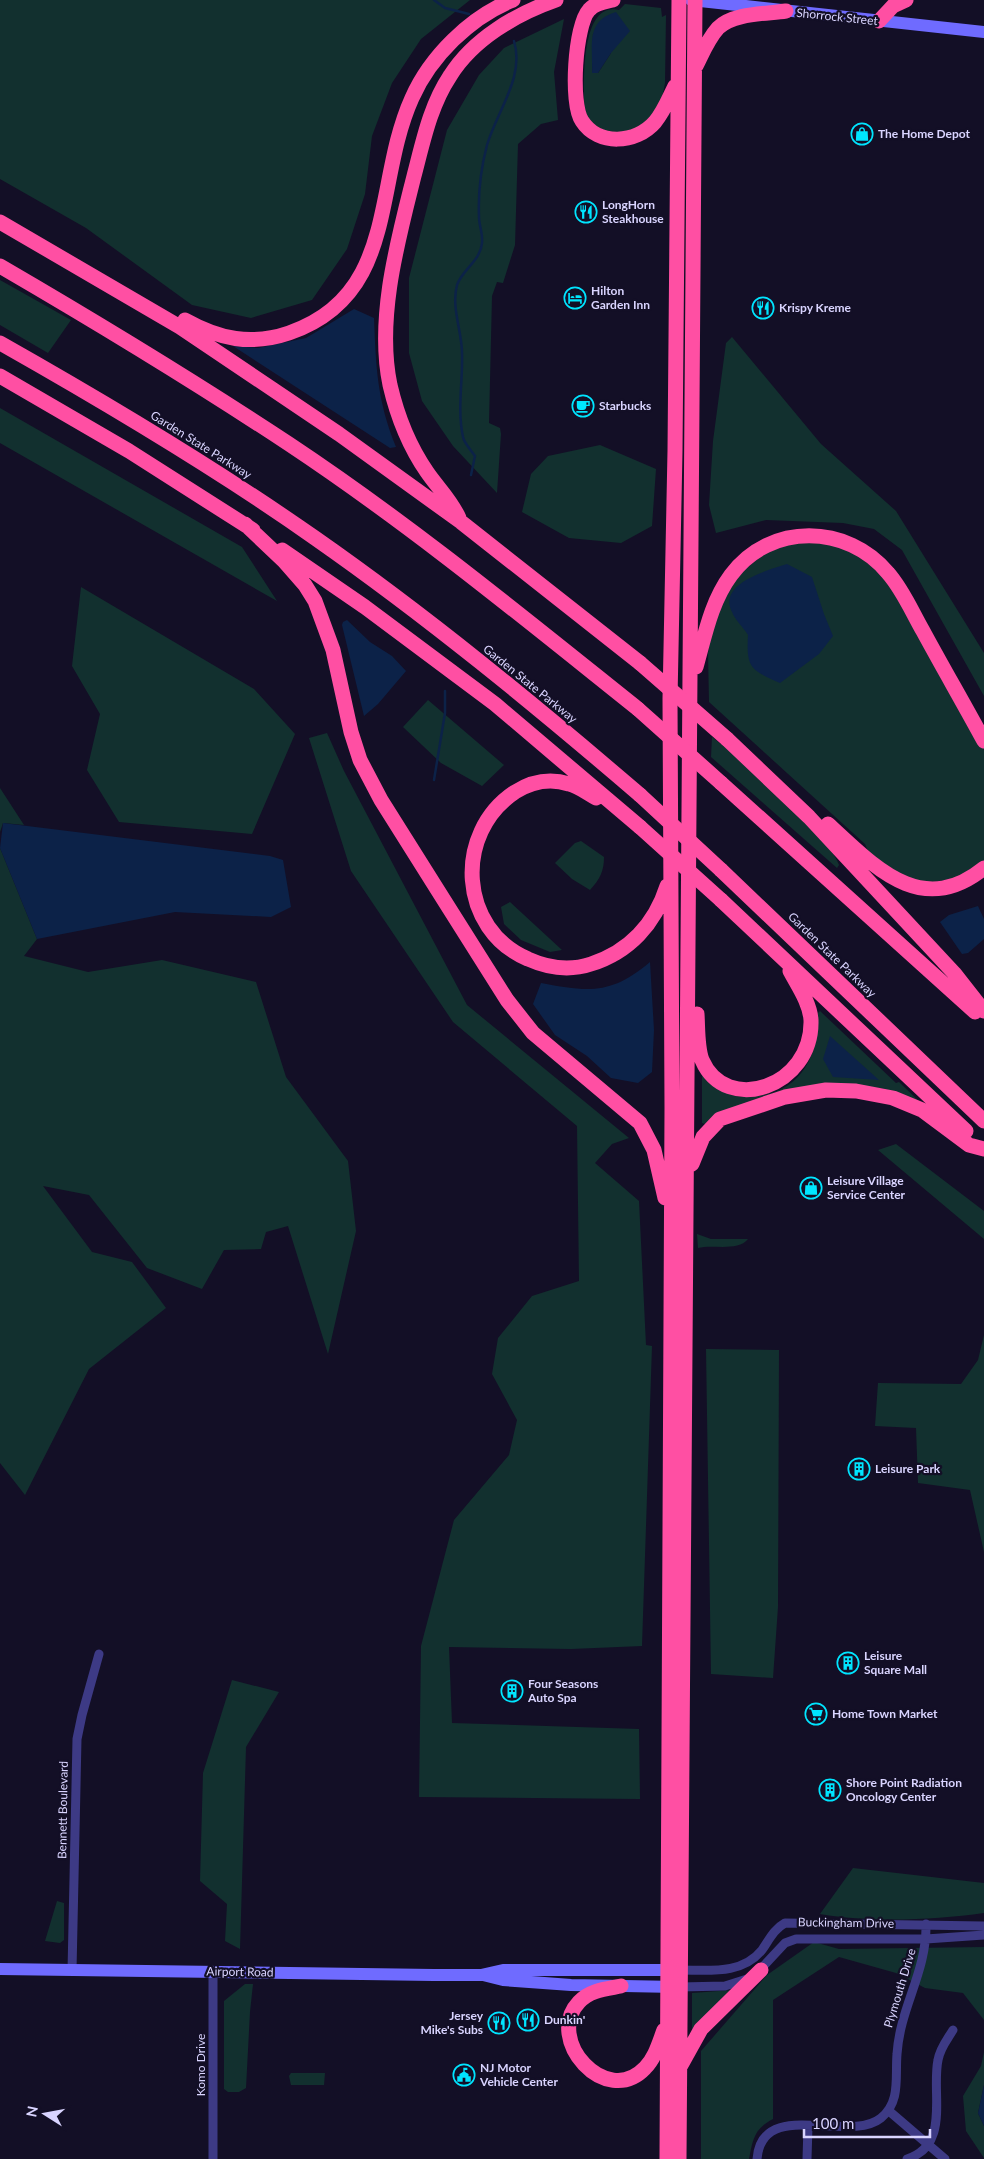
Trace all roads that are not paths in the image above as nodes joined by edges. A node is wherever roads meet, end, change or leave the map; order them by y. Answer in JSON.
{"nodes":[{"id":1,"x":512,"y":0,"type":"edge"},
{"id":2,"x":556,"y":0,"type":"edge"},
{"id":3,"x":613,"y":0,"type":"edge"},
{"id":4,"x":679,"y":0,"type":"edge"},
{"id":5,"x":693,"y":0,"type":"edge"},
{"id":6,"x":906,"y":0,"type":"edge"},
{"id":7,"x":786,"y":11,"type":"junction"},
{"id":8,"x":879,"y":21,"type":"junction"},
{"id":9,"x":984,"y":32,"type":"edge"},
{"id":10,"x":694,"y":70,"type":"junction"},
{"id":11,"x":678,"y":80,"type":"junction"},
{"id":12,"x":0,"y":222,"type":"edge"},
{"id":13,"x":0,"y":266,"type":"edge"},
{"id":14,"x":100,"y":279,"type":"junction"},
{"id":15,"x":0,"y":343,"type":"edge"},
{"id":16,"x":0,"y":376,"type":"edge"},
{"id":17,"x":461,"y":522,"type":"junction"},
{"id":18,"x":245,"y":524,"type":"junction"},
{"id":19,"x":691,"y":685,"type":"junction"},
{"id":20,"x":984,"y":740,"type":"edge"},
{"id":21,"x":764,"y":772,"type":"junction"},
{"id":22,"x":618,"y":808,"type":"junction"},
{"id":23,"x":984,"y":868,"type":"edge"},
{"id":24,"x":670,"y":876,"type":"junction"},
{"id":25,"x":782,"y":957,"type":"junction"},
{"id":26,"x":688,"y":991,"type":"junction"},
{"id":27,"x":984,"y":1011,"type":"edge"},
{"id":28,"x":984,"y":1020,"type":"edge"},
{"id":29,"x":984,"y":1121,"type":"edge"},
{"id":30,"x":984,"y":1149,"type":"edge"},
{"id":31,"x":687,"y":1188,"type":"junction"},
{"id":32,"x":671,"y":1229,"type":"junction"},
{"id":33,"x":99,"y":1654,"type":"dead end"},
{"id":34,"x":926,"y":1924,"type":"junction"},
{"id":35,"x":984,"y":1926,"type":"edge"},
{"id":36,"x":984,"y":1935,"type":"edge"},
{"id":37,"x":926,"y":1939,"type":"junction"},
{"id":38,"x":0,"y":1969,"type":"edge"},
{"id":39,"x":21,"y":1970,"type":"junction"},
{"id":40,"x":72,"y":1970,"type":"junction"},
{"id":41,"x":674,"y":1970,"type":"junction"},
{"id":42,"x":761,"y":1970,"type":"junction"},
{"id":43,"x":213,"y":1971,"type":"junction"},
{"id":44,"x":481,"y":1975,"type":"junction"},
{"id":45,"x":0,"y":1978,"type":"edge"},
{"id":46,"x":621,"y":1986,"type":"junction"},
{"id":47,"x":673,"y":1987,"type":"junction"},
{"id":48,"x":666,"y":2024,"type":"junction"},
{"id":49,"x":953,"y":2030,"type":"dead end"},
{"id":50,"x":680,"y":2069,"type":"junction"},
{"id":51,"x":889,"y":2110,"type":"junction"},
{"id":52,"x":808,"y":2126,"type":"junction"},
{"id":53,"x":927,"y":2143,"type":"junction"},
{"id":54,"x":213,"y":2159,"type":"edge"},
{"id":55,"x":666,"y":2159,"type":"edge"},
{"id":56,"x":679,"y":2159,"type":"edge"},
{"id":57,"x":756,"y":2159,"type":"edge"},
{"id":58,"x":807,"y":2159,"type":"edge"},
{"id":59,"x":907,"y":2159,"type":"edge"},
{"id":60,"x":945,"y":2159,"type":"edge"}],
"edges":[{"from":1,"to":14,"type":"highway"},
{"from":2,"to":17,"type":"highway"},
{"from":3,"to":11,"type":"highway"},
{"from":4,"to":11,"type":"highway"},
{"from":5,"to":7,"type":"street","name":"Shorrock Street"},
{"from":5,"to":10,"type":"highway"},
{"from":6,"to":8,"type":"highway"},
{"from":7,"to":8,"type":"street","name":"Shorrock Street"},
{"from":7,"to":10,"type":"highway"},
{"from":8,"to":9,"type":"street","name":"Shorrock Street"},
{"from":10,"to":19,"type":"highway"},
{"from":11,"to":24,"type":"highway"},
{"from":12,"to":14,"type":"highway"},
{"from":13,"to":28,"type":"highway","bridge":true},
{"from":14,"to":17,"type":"highway"},
{"from":15,"to":29,"type":"highway","name":"Garden State Parkway","bridge":true},
{"from":16,"to":18,"type":"highway"},
{"from":17,"to":21,"type":"highway","bridge":true},
{"from":18,"to":22,"type":"highway"},
{"from":18,"to":32,"type":"highway"},
{"from":19,"to":20,"type":"highway"},
{"from":19,"to":26,"type":"highway"},
{"from":21,"to":23,"type":"highway"},
{"from":21,"to":27,"type":"highway"},
{"from":22,"to":24,"type":"highway"},
{"from":22,"to":25,"type":"highway","bridge":true},
{"from":24,"to":32,"type":"highway"},
{"from":25,"to":26,"type":"highway"},
{"from":25,"to":30,"type":"highway"},
{"from":26,"to":31,"type":"highway"},
{"from":30,"to":31,"type":"highway"},
{"from":31,"to":41,"type":"highway"},
{"from":32,"to":41,"type":"highway"},
{"from":33,"to":40,"type":"street","name":"Bennett Boulevard"},
{"from":34,"to":35,"type":"street","name":"Buckingham Drive"},
{"from":34,"to":37,"type":"street","name":"Plymouth Drive"},
{"from":34,"to":41,"type":"street","name":"Buckingham Drive"},
{"from":36,"to":37,"type":"street","name":"Buckingham Drive"},
{"from":37,"to":42,"type":"street","name":"Buckingham Drive"},
{"from":37,"to":51,"type":"street","name":"Plymouth Drive"},
{"from":38,"to":39,"type":"street","name":"Airport Road"},
{"from":39,"to":40,"type":"street","name":"Airport Road"},
{"from":39,"to":45,"type":"street"},
{"from":40,"to":43,"type":"street","name":"Airport Road"},
{"from":41,"to":44,"type":"street","name":"Airport Road"},
{"from":41,"to":47,"type":"highway"},
{"from":42,"to":47,"type":"street","name":"Buckingham Drive"},
{"from":42,"to":50,"type":"highway"},
{"from":43,"to":44,"type":"street","name":"Airport Road"},
{"from":43,"to":54,"type":"street","name":"Komo Drive"},
{"from":44,"to":46,"type":"street","name":"Airport Road"},
{"from":46,"to":47,"type":"street","name":"Airport Road"},
{"from":46,"to":48,"type":"highway"},
{"from":47,"to":48,"type":"highway"},
{"from":47,"to":50,"type":"highway"},
{"from":48,"to":55,"type":"highway"},
{"from":49,"to":53,"type":"street"},
{"from":50,"to":56,"type":"highway"},
{"from":51,"to":52,"type":"street"},
{"from":51,"to":53,"type":"street"},
{"from":52,"to":57,"type":"street"},
{"from":52,"to":58,"type":"street"},
{"from":53,"to":59,"type":"street"},
{"from":53,"to":60,"type":"street"}]}
